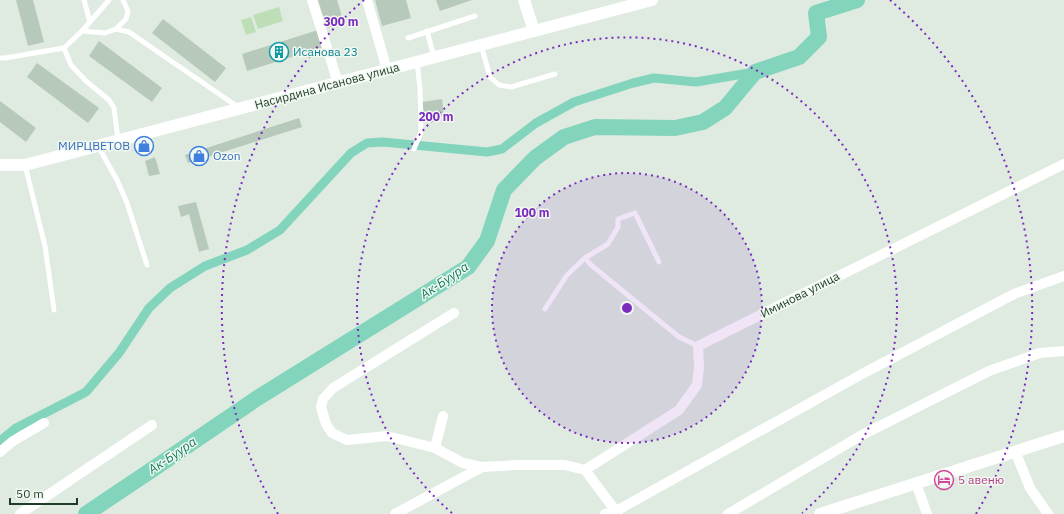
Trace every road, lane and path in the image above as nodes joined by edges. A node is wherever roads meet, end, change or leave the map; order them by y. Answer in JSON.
{"nodes":[{"id":1,"x":84,"y":0,"type":"edge"},
{"id":2,"x":109,"y":0,"type":"edge"},
{"id":3,"x":123,"y":0,"type":"edge"},
{"id":4,"x":312,"y":0,"type":"edge"},
{"id":5,"x":367,"y":0,"type":"edge"},
{"id":6,"x":524,"y":0,"type":"edge"},
{"id":7,"x":652,"y":0,"type":"edge"},
{"id":8,"x":624,"y":4,"type":"edge"},
{"id":9,"x":475,"y":16,"type":"dead end"},
{"id":10,"x":90,"y":22,"type":"junction"},
{"id":11,"x":116,"y":29,"type":"junction"},
{"id":12,"x":82,"y":31,"type":"junction"},
{"id":13,"x":427,"y":31,"type":"junction"},
{"id":14,"x":534,"y":31,"type":"junction"},
{"id":15,"x":408,"y":38,"type":"dead end"},
{"id":16,"x":481,"y":45,"type":"junction"},
{"id":17,"x":64,"y":48,"type":"junction"},
{"id":18,"x":0,"y":58,"type":"edge"},
{"id":19,"x":434,"y":58,"type":"junction"},
{"id":20,"x":417,"y":62,"type":"junction"},
{"id":21,"x":387,"y":70,"type":"junction"},
{"id":22,"x":555,"y":74,"type":"dead end"},
{"id":23,"x":338,"y":83,"type":"junction"},
{"id":24,"x":240,"y":109,"type":"junction"},
{"id":25,"x":119,"y":141,"type":"junction"},
{"id":26,"x":98,"y":146,"type":"junction"},
{"id":27,"x":414,"y":149,"type":"dead end"},
{"id":28,"x":1064,"y":164,"type":"edge"},
{"id":29,"x":0,"y":165,"type":"edge"},
{"id":30,"x":25,"y":165,"type":"junction"},
{"id":31,"x":585,"y":258,"type":"junction"},
{"id":32,"x":659,"y":262,"type":"dead end"},
{"id":33,"x":147,"y":265,"type":"dead end"},
{"id":34,"x":1064,"y":276,"type":"edge"},
{"id":35,"x":545,"y":309,"type":"dead end"},
{"id":36,"x":54,"y":310,"type":"dead end"},
{"id":37,"x":454,"y":313,"type":"dead end"},
{"id":38,"x":698,"y":346,"type":"junction"},
{"id":39,"x":1064,"y":351,"type":"edge"},
{"id":40,"x":443,"y":416,"type":"dead end"},
{"id":41,"x":44,"y":423,"type":"dead end"},
{"id":42,"x":152,"y":425,"type":"dead end"},
{"id":43,"x":1064,"y":436,"type":"edge"},
{"id":44,"x":435,"y":448,"type":"junction"},
{"id":45,"x":1016,"y":451,"type":"junction"},
{"id":46,"x":0,"y":452,"type":"edge"},
{"id":47,"x":482,"y":467,"type":"junction"},
{"id":48,"x":585,"y":470,"type":"junction"},
{"id":49,"x":916,"y":483,"type":"junction"},
{"id":50,"x":617,"y":512,"type":"edge"},
{"id":51,"x":20,"y":514,"type":"edge"},
{"id":52,"x":395,"y":514,"type":"edge"},
{"id":53,"x":605,"y":514,"type":"edge"},
{"id":54,"x":728,"y":514,"type":"edge"},
{"id":55,"x":820,"y":514,"type":"edge"},
{"id":56,"x":927,"y":514,"type":"edge"},
{"id":57,"x":1048,"y":514,"type":"edge"}],
"edges":[{"from":1,"to":10,"type":"lane"},
{"from":2,"to":10,"type":"lane"},
{"from":3,"to":11,"type":"lane"},
{"from":4,"to":23,"type":"street"},
{"from":5,"to":21,"type":"street"},
{"from":6,"to":14,"type":"main road"},
{"from":7,"to":8,"type":"main road","name":"Насирдина Исанова улица"},
{"from":8,"to":14,"type":"main road","name":"Насирдина Исанова улица"},
{"from":9,"to":13,"type":"lane"},
{"from":10,"to":12,"type":"lane"},
{"from":11,"to":12,"type":"lane"},
{"from":11,"to":24,"type":"lane"},
{"from":12,"to":17,"type":"lane"},
{"from":13,"to":15,"type":"lane"},
{"from":13,"to":19,"type":"lane"},
{"from":14,"to":16,"type":"main road","name":"Насирдина Исанова улица"},
{"from":16,"to":19,"type":"main road","name":"Насирдина Исанова улица"},
{"from":16,"to":22,"type":"lane"},
{"from":17,"to":18,"type":"lane"},
{"from":17,"to":25,"type":"lane"},
{"from":19,"to":20,"type":"main road","name":"Насирдина Исанова улица"},
{"from":20,"to":21,"type":"main road","name":"Насирдина Исанова улица"},
{"from":20,"to":27,"type":"lane"},
{"from":21,"to":23,"type":"main road","name":"Насирдина Исанова улица"},
{"from":23,"to":24,"type":"main road","name":"Насирдина Исанова улица"},
{"from":24,"to":25,"type":"main road","name":"Насирдина Исанова улица"},
{"from":25,"to":26,"type":"main road","name":"Насирдина Исанова улица"},
{"from":26,"to":30,"type":"main road","name":"Насирдина Исанова улица"},
{"from":26,"to":33,"type":"lane"},
{"from":28,"to":38,"type":"street","name":"Иминова улица"},
{"from":29,"to":30,"type":"main road","name":"Насирдина Исанова улица"},
{"from":30,"to":36,"type":"lane"},
{"from":31,"to":32,"type":"lane"},
{"from":31,"to":35,"type":"lane"},
{"from":31,"to":38,"type":"lane"},
{"from":34,"to":50,"type":"street"},
{"from":37,"to":44,"type":"street"},
{"from":38,"to":48,"type":"street"},
{"from":39,"to":54,"type":"street"},
{"from":40,"to":44,"type":"street"},
{"from":41,"to":46,"type":"street"},
{"from":42,"to":51,"type":"street"},
{"from":43,"to":45,"type":"main road"},
{"from":44,"to":47,"type":"street"},
{"from":45,"to":49,"type":"main road"},
{"from":45,"to":57,"type":"street"},
{"from":47,"to":48,"type":"street"},
{"from":47,"to":52,"type":"street"},
{"from":48,"to":50,"type":"street"},
{"from":49,"to":55,"type":"main road"},
{"from":49,"to":56,"type":"street"},
{"from":50,"to":53,"type":"street"}]}
